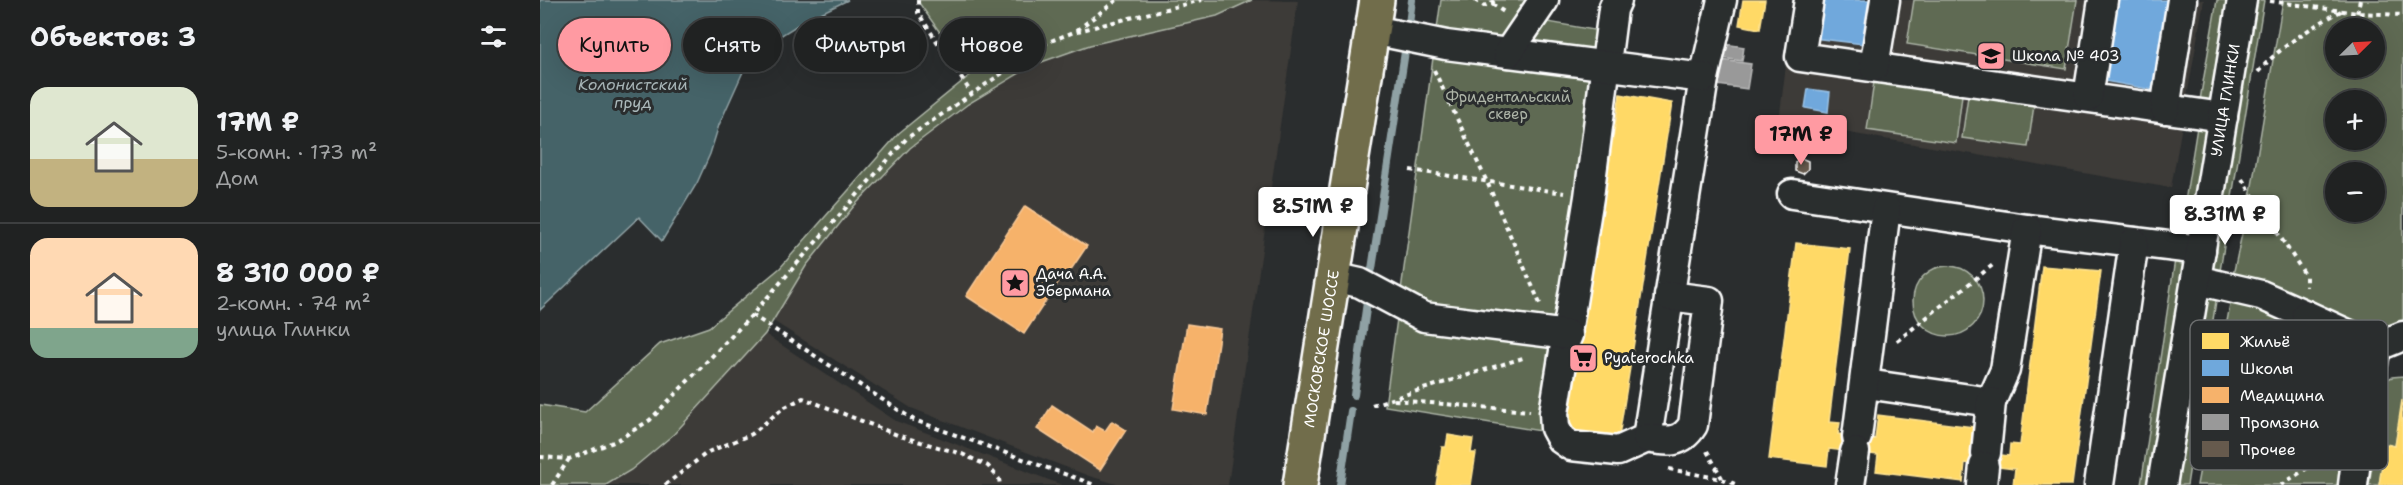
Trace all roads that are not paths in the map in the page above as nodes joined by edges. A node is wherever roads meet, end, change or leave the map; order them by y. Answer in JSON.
{"nodes":[{"id":1,"x":1544,"y":0,"type":"edge"},
{"id":2,"x":1617,"y":0,"type":"edge"},
{"id":3,"x":1722,"y":0,"type":"edge"},
{"id":4,"x":1809,"y":0,"type":"edge"},
{"id":5,"x":1885,"y":0,"type":"edge"},
{"id":6,"x":2103,"y":0,"type":"edge"},
{"id":7,"x":2182,"y":0,"type":"edge"},
{"id":8,"x":2242,"y":0,"type":"edge"},
{"id":9,"x":1375,"y":15,"type":"edge"},
{"id":10,"x":1508,"y":53,"type":"junction"},
{"id":11,"x":1605,"y":66,"type":"junction"},
{"id":12,"x":1874,"y":67,"type":"junction"},
{"id":13,"x":1704,"y":78,"type":"junction"},
{"id":14,"x":2088,"y":97,"type":"junction"},
{"id":15,"x":2165,"y":109,"type":"junction"},
{"id":16,"x":2223,"y":117,"type":"junction"},
{"id":17,"x":1792,"y":194,"type":"dead end"},
{"id":18,"x":1886,"y":209,"type":"junction"},
{"id":19,"x":2026,"y":234,"type":"junction"},
{"id":20,"x":2134,"y":242,"type":"junction"},
{"id":21,"x":2201,"y":250,"type":"junction"},
{"id":22,"x":1333,"y":277,"type":"junction"},
{"id":23,"x":2196,"y":280,"type":"junction"},
{"id":24,"x":1669,"y":296,"type":"junction"},
{"id":25,"x":2306,"y":315,"type":"junction"},
{"id":26,"x":2305,"y":320,"type":"edge"},
{"id":27,"x":2317,"y":320,"type":"edge"},
{"id":28,"x":2403,"y":336,"type":"edge"},
{"id":29,"x":1567,"y":340,"type":"junction"},
{"id":30,"x":2388,"y":342,"type":"edge"},
{"id":31,"x":1867,"y":375,"type":"junction"},
{"id":32,"x":1991,"y":402,"type":"junction"},
{"id":33,"x":1647,"y":438,"type":"junction"},
{"id":34,"x":1984,"y":468,"type":"edge"},
{"id":35,"x":2350,"y":470,"type":"edge"},
{"id":36,"x":1300,"y":485,"type":"edge"},
{"id":37,"x":1850,"y":485,"type":"edge"},
{"id":38,"x":2099,"y":485,"type":"edge"},
{"id":39,"x":2162,"y":485,"type":"edge"},
{"id":40,"x":2353,"y":485,"type":"edge"}],
"edges":[{"from":1,"to":10,"type":"street"},
{"from":2,"to":11,"type":"street"},
{"from":3,"to":13,"type":"street"},
{"from":4,"to":12,"type":"street"},
{"from":5,"to":12,"type":"street"},
{"from":6,"to":14,"type":"street"},
{"from":7,"to":15,"type":"street"},
{"from":8,"to":16,"type":"street","name":"УЛИЦА ГЛИНКИ"},
{"from":9,"to":10,"type":"street"},
{"from":9,"to":22,"type":"main road","name":"МОСКОВСКОЕ ШОССЕ"},
{"from":10,"to":11,"type":"street"},
{"from":11,"to":13,"type":"street"},
{"from":11,"to":29,"type":"street"},
{"from":12,"to":14,"type":"street"},
{"from":13,"to":24,"type":"street"},
{"from":14,"to":15,"type":"street"},
{"from":15,"to":16,"type":"street"},
{"from":16,"to":21,"type":"street","name":"УЛИЦА ГЛИНКИ"},
{"from":17,"to":18,"type":"street"},
{"from":18,"to":19,"type":"street"},
{"from":18,"to":31,"type":"street"},
{"from":19,"to":20,"type":"street"},
{"from":19,"to":32,"type":"street"},
{"from":20,"to":21,"type":"street"},
{"from":20,"to":38,"type":"street"},
{"from":21,"to":23,"type":"street","name":"УЛИЦА ГЛИНКИ"},
{"from":22,"to":29,"type":"street"},
{"from":22,"to":36,"type":"main road","name":"МОСКОВСКОЕ ШОССЕ"},
{"from":23,"to":25,"type":"street"},
{"from":23,"to":39,"type":"street","name":"УЛИЦА ГЛИНКИ"},
{"from":24,"to":33,"type":"street"},
{"from":24,"to":33,"type":"street"},
{"from":25,"to":26,"type":"street"},
{"from":25,"to":27,"type":"street"},
{"from":28,"to":30,"type":"street"},
{"from":29,"to":33,"type":"street"},
{"from":31,"to":32,"type":"street"},
{"from":31,"to":37,"type":"street"},
{"from":32,"to":34,"type":"street"},
{"from":35,"to":40,"type":"street"}]}
